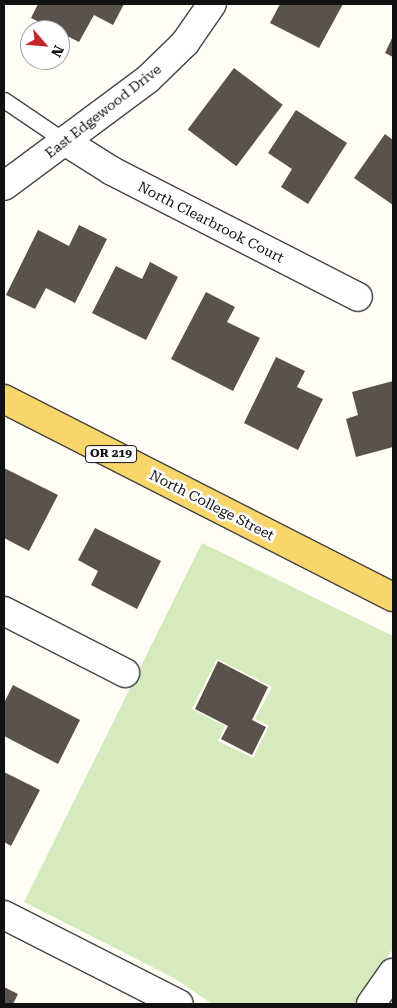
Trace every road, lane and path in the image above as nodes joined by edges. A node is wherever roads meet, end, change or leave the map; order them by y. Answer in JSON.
{"nodes":[{"id":1,"x":212,"y":4,"type":"edge"},
{"id":2,"x":4,"y":100,"type":"edge"},
{"id":3,"x":66,"y":142,"type":"junction"},
{"id":4,"x":4,"y":186,"type":"edge"},
{"id":5,"x":358,"y":297,"type":"dead end"},
{"id":6,"x":4,"y":399,"type":"edge"},
{"id":7,"x":393,"y":597,"type":"edge"},
{"id":8,"x":4,"y":612,"type":"edge"},
{"id":9,"x":125,"y":673,"type":"dead end"},
{"id":10,"x":4,"y":915,"type":"edge"},
{"id":11,"x":393,"y":973,"type":"edge"},
{"id":12,"x":179,"y":1004,"type":"edge"},
{"id":13,"x":371,"y":1004,"type":"edge"}],
"edges":[{"from":1,"to":3,"type":"street","name":"East Edgewood Drive"},
{"from":2,"to":3,"type":"lane"},
{"from":3,"to":4,"type":"street","name":"East Edgewood Drive"},
{"from":3,"to":5,"type":"street","name":"North Clearbrook Court"},
{"from":6,"to":7,"type":"main road","name":"North College Street","number":"OR 219"},
{"from":8,"to":9,"type":"street"},
{"from":10,"to":12,"type":"street"},
{"from":11,"to":13,"type":"street"}]}
